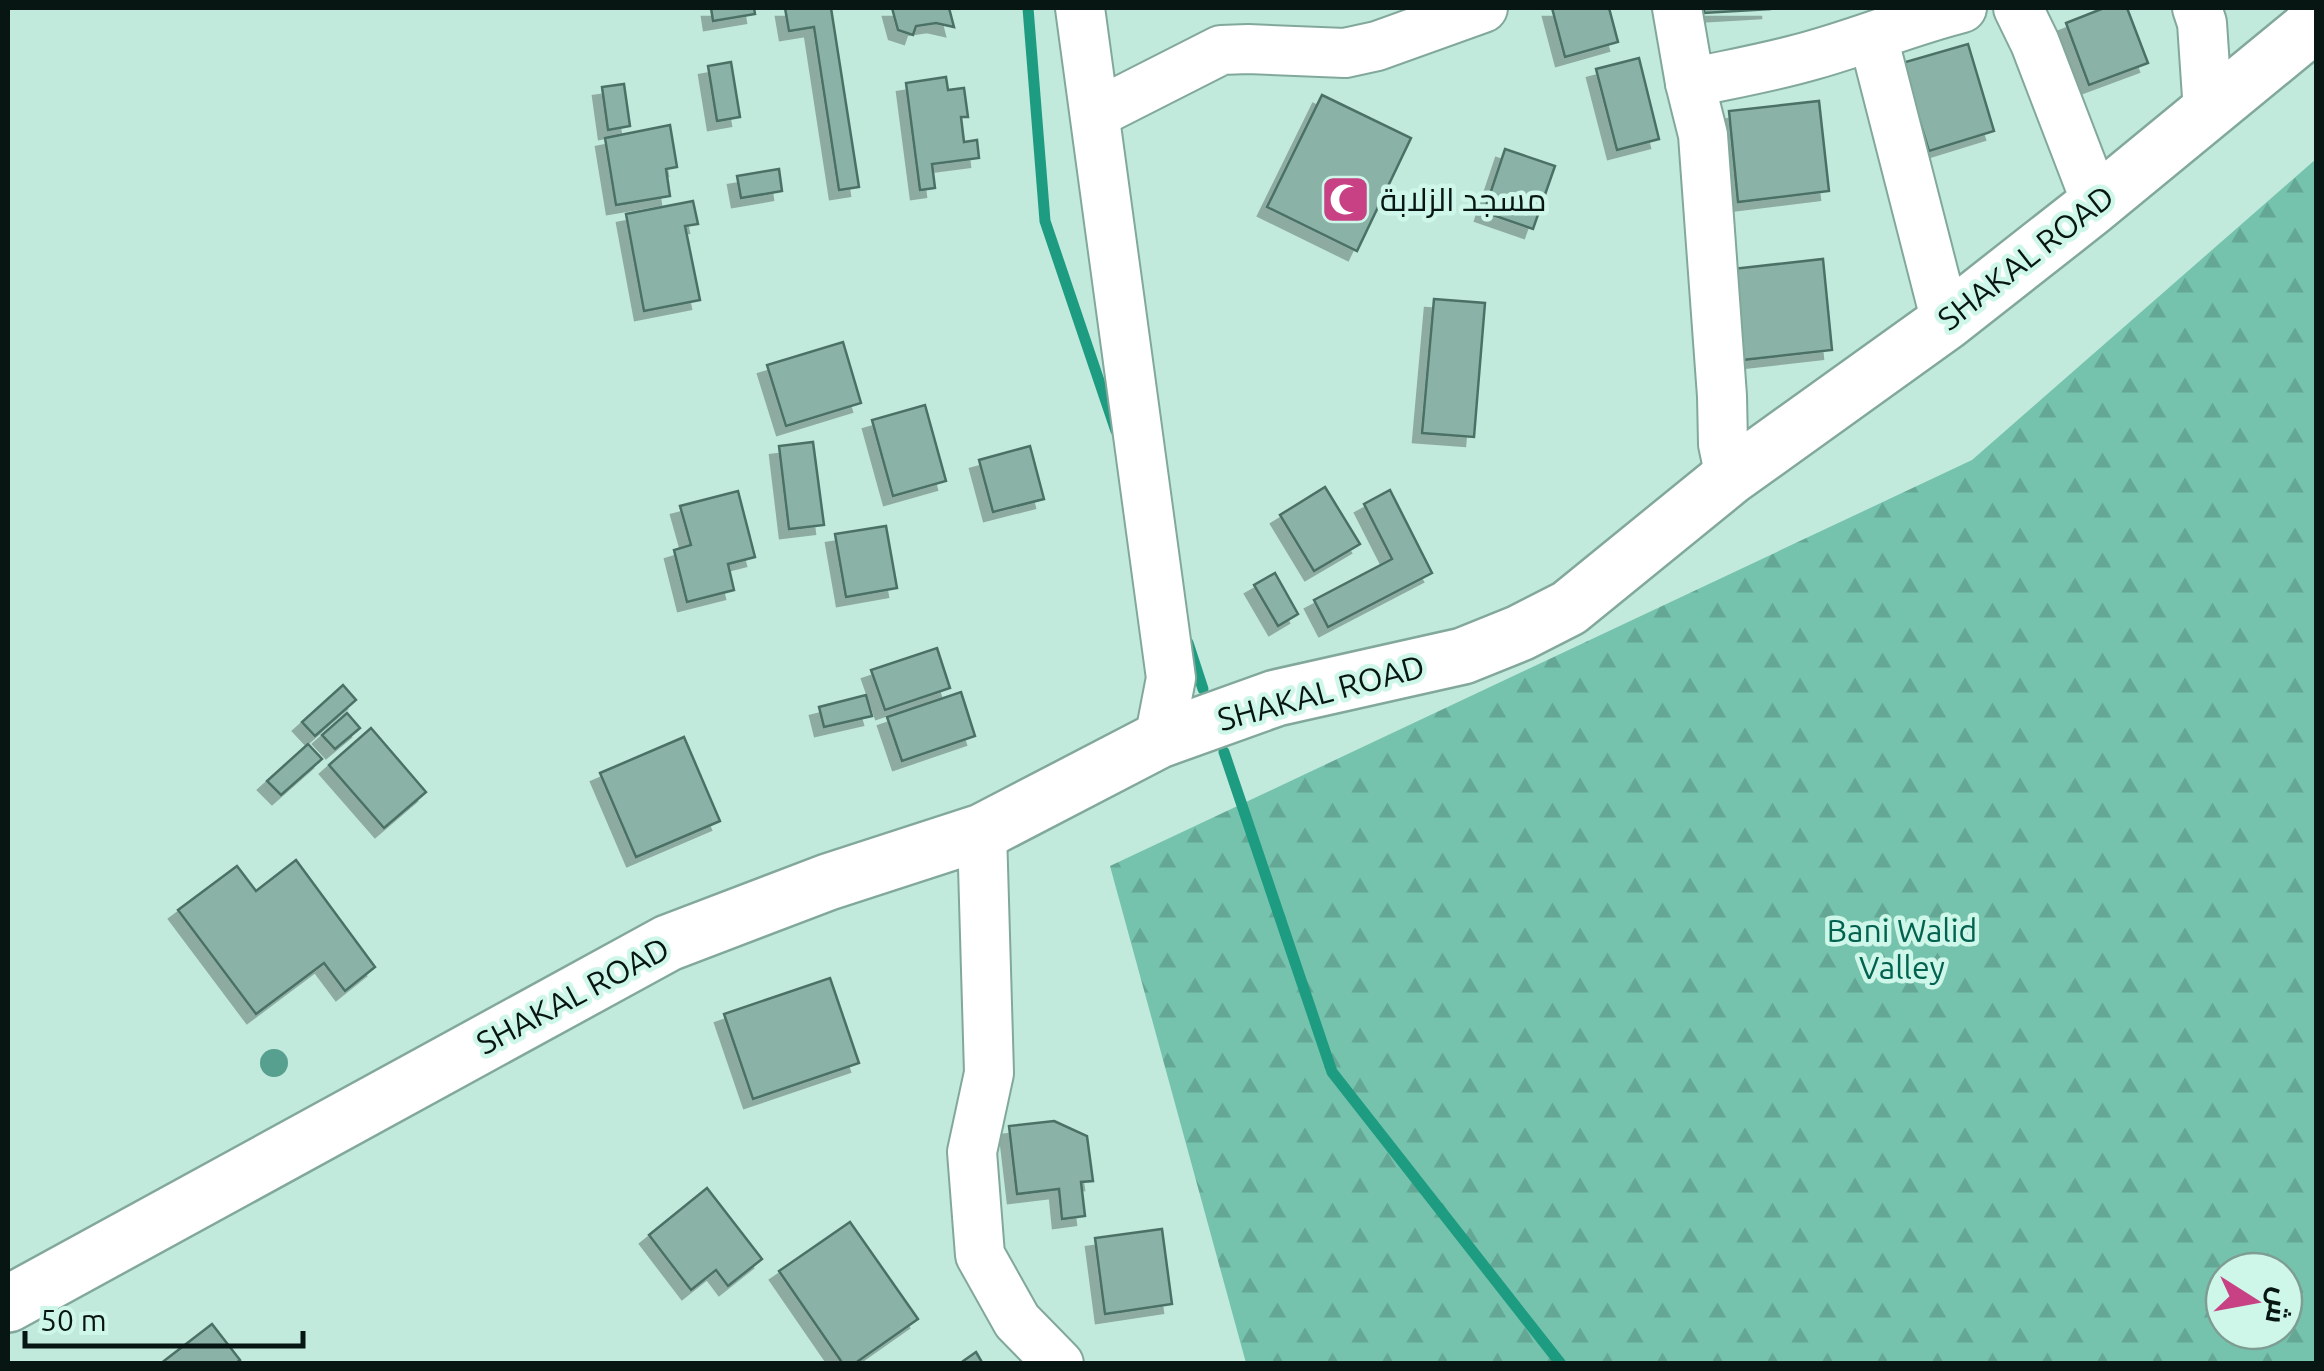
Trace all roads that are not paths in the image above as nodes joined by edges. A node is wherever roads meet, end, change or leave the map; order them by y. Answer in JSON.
{"nodes":[{"id":1,"x":1080,"y":8,"type":"edge"},
{"id":2,"x":1482,"y":8,"type":"edge"},
{"id":3,"x":1677,"y":8,"type":"edge"},
{"id":4,"x":1962,"y":8,"type":"edge"},
{"id":5,"x":2018,"y":8,"type":"edge"},
{"id":6,"x":2198,"y":8,"type":"edge"},
{"id":7,"x":2316,"y":22,"type":"edge"},
{"id":8,"x":1872,"y":37,"type":"junction"},
{"id":9,"x":1690,"y":83,"type":"junction"},
{"id":10,"x":2208,"y":112,"type":"junction"},
{"id":11,"x":1095,"y":114,"type":"junction"},
{"id":12,"x":2091,"y":208,"type":"junction"},
{"id":13,"x":1946,"y":322,"type":"junction"},
{"id":14,"x":1730,"y":478,"type":"junction"},
{"id":15,"x":1159,"y":740,"type":"junction"},
{"id":16,"x":982,"y":832,"type":"junction"},
{"id":17,"x":8,"y":1304,"type":"edge"},
{"id":18,"x":1059,"y":1364,"type":"edge"}],
"edges":[{"from":1,"to":11,"type":"street"},
{"from":2,"to":11,"type":"street"},
{"from":3,"to":9,"type":"street"},
{"from":4,"to":8,"type":"street"},
{"from":5,"to":12,"type":"street"},
{"from":6,"to":10,"type":"street"},
{"from":7,"to":10,"type":"main road","name":"SHAKAL ROAD"},
{"from":8,"to":9,"type":"street"},
{"from":8,"to":13,"type":"street"},
{"from":9,"to":14,"type":"street"},
{"from":10,"to":12,"type":"main road","name":"SHAKAL ROAD"},
{"from":11,"to":15,"type":"street"},
{"from":12,"to":13,"type":"main road","name":"SHAKAL ROAD"},
{"from":13,"to":14,"type":"main road","name":"SHAKAL ROAD"},
{"from":14,"to":15,"type":"main road","name":"SHAKAL ROAD"},
{"from":15,"to":16,"type":"main road","name":"SHAKAL ROAD"},
{"from":16,"to":17,"type":"main road","name":"SHAKAL ROAD"},
{"from":16,"to":18,"type":"street"}]}
